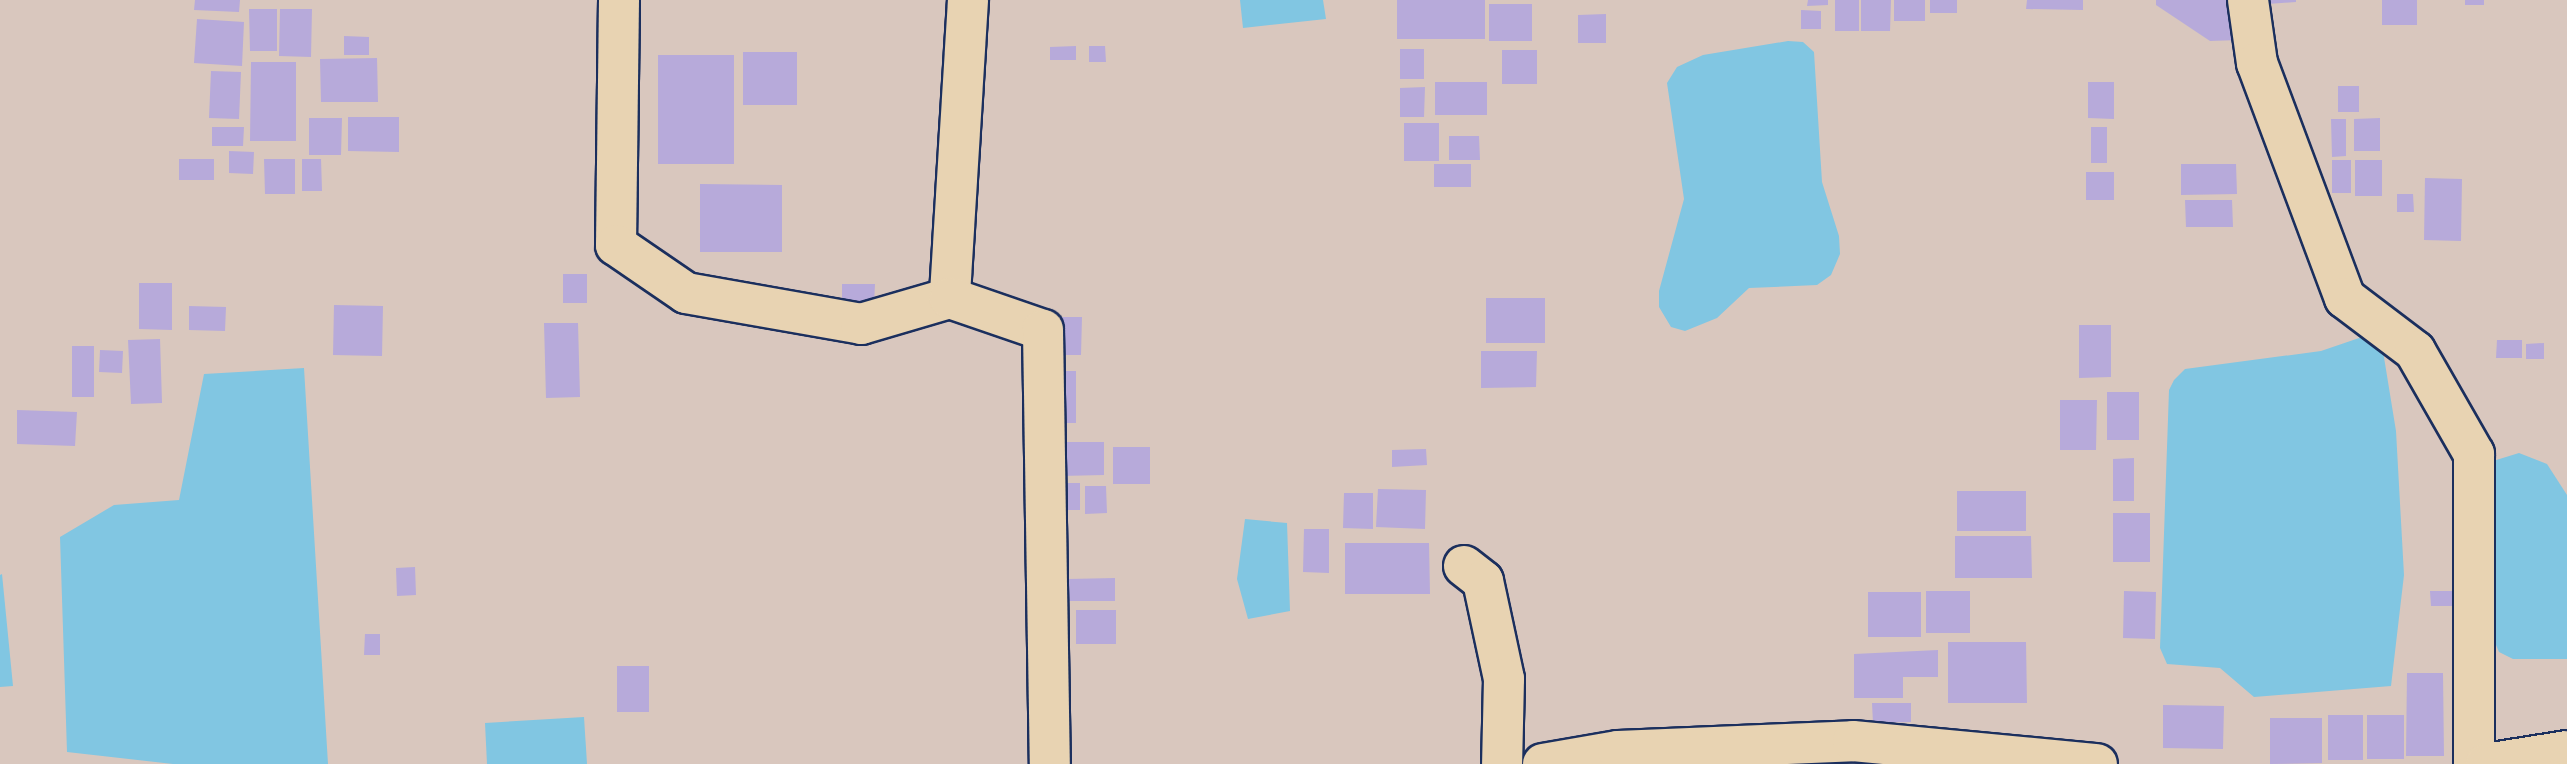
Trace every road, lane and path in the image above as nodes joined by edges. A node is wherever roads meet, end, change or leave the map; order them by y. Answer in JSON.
{"nodes":[{"id":1,"x":619,"y":0,"type":"edge"},
{"id":2,"x":968,"y":0,"type":"edge"},
{"id":3,"x":2248,"y":0,"type":"edge"},
{"id":4,"x":950,"y":298,"type":"junction"},
{"id":5,"x":1464,"y":566,"type":"dead end"},
{"id":6,"x":2567,"y":751,"type":"edge"},
{"id":7,"x":1852,"y":752,"type":"edge"},
{"id":8,"x":1050,"y":764,"type":"edge"},
{"id":9,"x":1502,"y":764,"type":"edge"},
{"id":10,"x":1543,"y":764,"type":"edge"},
{"id":11,"x":2097,"y":764,"type":"edge"},
{"id":12,"x":2474,"y":764,"type":"edge"},
{"id":13,"x":2486,"y":764,"type":"edge"}],
"edges":[{"from":1,"to":4,"type":"street"},
{"from":2,"to":4,"type":"street"},
{"from":3,"to":12,"type":"street"},
{"from":4,"to":8,"type":"street"},
{"from":5,"to":9,"type":"street"},
{"from":6,"to":13,"type":"street"},
{"from":7,"to":10,"type":"street"},
{"from":7,"to":11,"type":"street"}]}
